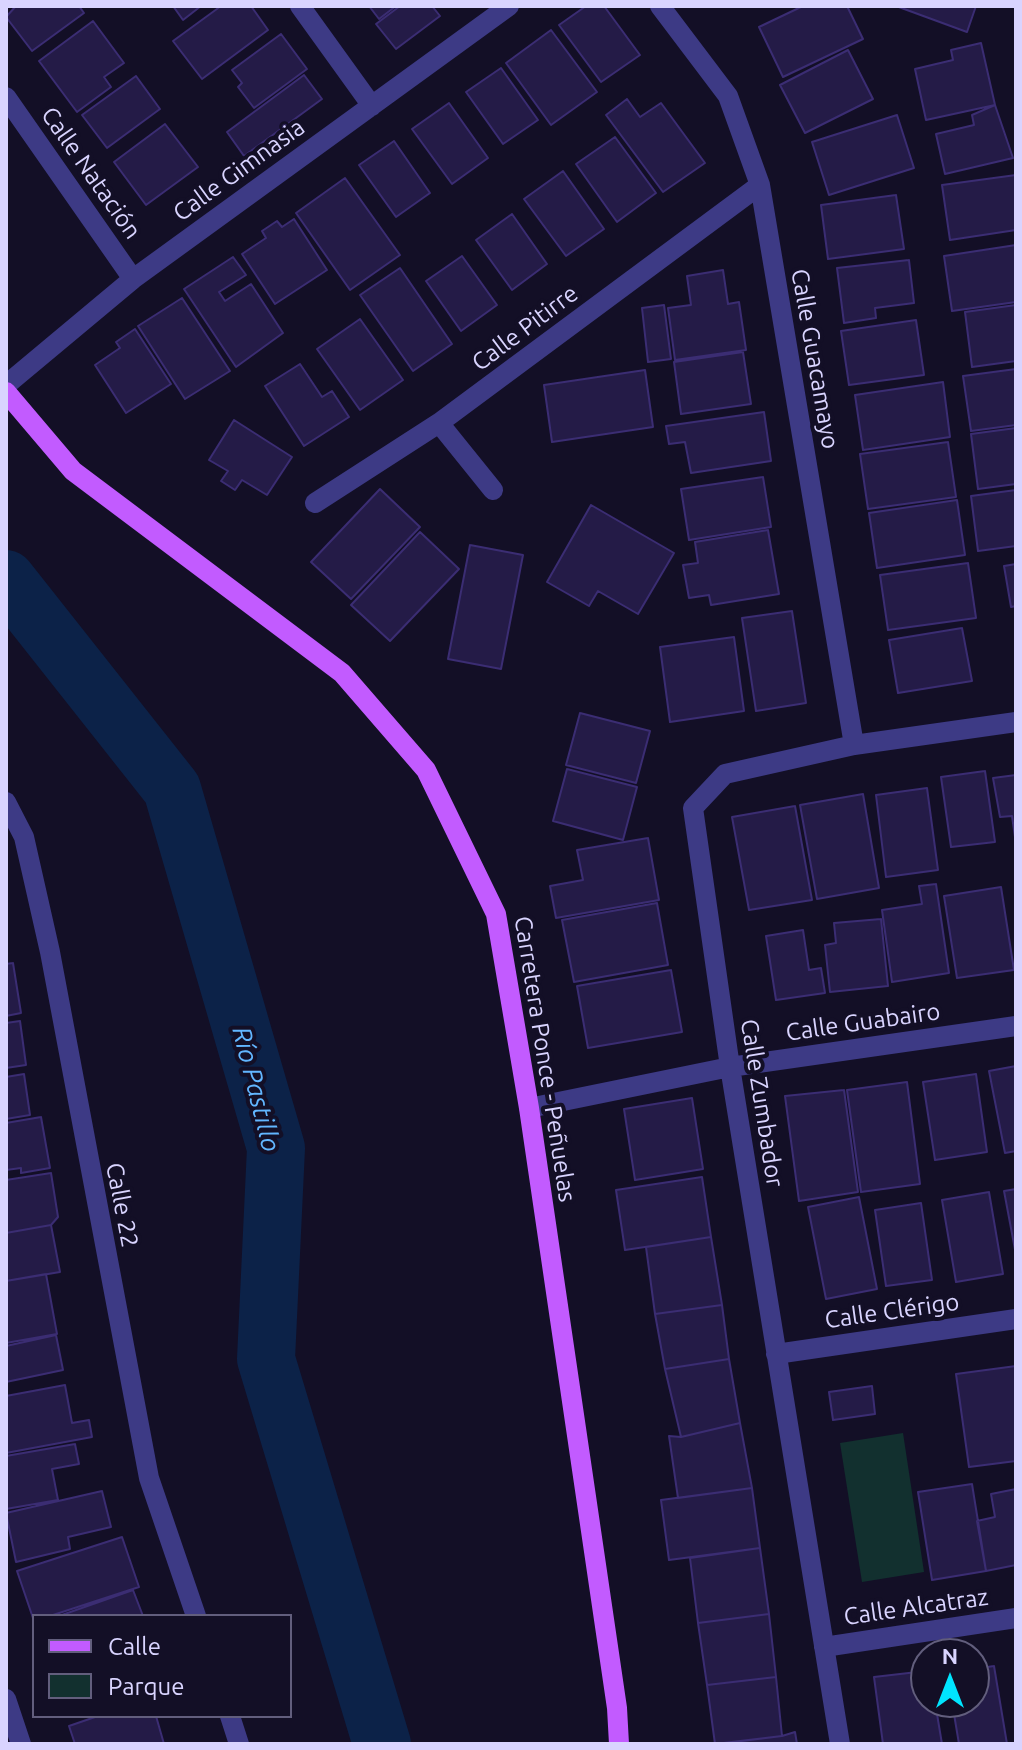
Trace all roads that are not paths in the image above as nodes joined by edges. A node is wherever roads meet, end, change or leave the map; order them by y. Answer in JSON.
{"nodes":[{"id":1,"x":300,"y":6,"type":"edge"},
{"id":2,"x":509,"y":6,"type":"edge"},
{"id":3,"x":660,"y":6,"type":"edge"},
{"id":4,"x":6,"y":97,"type":"edge"},
{"id":5,"x":372,"y":106,"type":"junction"},
{"id":6,"x":760,"y":185,"type":"junction"},
{"id":7,"x":133,"y":279,"type":"junction"},
{"id":8,"x":6,"y":385,"type":"edge"},
{"id":9,"x":6,"y":392,"type":"edge"},
{"id":10,"x":439,"y":423,"type":"junction"},
{"id":11,"x":493,"y":490,"type":"dead end"},
{"id":12,"x":315,"y":503,"type":"dead end"},
{"id":13,"x":1016,"y":722,"type":"edge"},
{"id":14,"x":854,"y":745,"type":"junction"},
{"id":15,"x":6,"y":802,"type":"edge"},
{"id":16,"x":1016,"y":1026,"type":"edge"},
{"id":17,"x":730,"y":1067,"type":"junction"},
{"id":18,"x":529,"y":1108,"type":"junction"},
{"id":19,"x":1016,"y":1319,"type":"edge"},
{"id":20,"x":776,"y":1354,"type":"junction"},
{"id":21,"x":195,"y":1614,"type":"edge"},
{"id":22,"x":1016,"y":1618,"type":"edge"},
{"id":23,"x":824,"y":1647,"type":"junction"},
{"id":24,"x":6,"y":1699,"type":"edge"},
{"id":25,"x":231,"y":1718,"type":"edge"},
{"id":26,"x":21,"y":1744,"type":"edge"},
{"id":27,"x":239,"y":1744,"type":"edge"},
{"id":28,"x":619,"y":1744,"type":"edge"},
{"id":29,"x":840,"y":1744,"type":"edge"}],
"edges":[{"from":1,"to":5,"type":"street"},
{"from":2,"to":5,"type":"street","name":"Calle Gimnasia"},
{"from":3,"to":6,"type":"street","name":"Calle Guacamayo"},
{"from":4,"to":7,"type":"street","name":"Calle Natación"},
{"from":5,"to":7,"type":"street","name":"Calle Gimnasia"},
{"from":6,"to":10,"type":"street","name":"Calle Pitirre"},
{"from":6,"to":14,"type":"street","name":"Calle Guacamayo"},
{"from":7,"to":8,"type":"street","name":"Calle Gimnasia"},
{"from":9,"to":18,"type":"main road","name":"Carretera Ponce - Peñuelas"},
{"from":10,"to":11,"type":"street"},
{"from":10,"to":12,"type":"street","name":"Calle Pitirre"},
{"from":13,"to":14,"type":"street","name":"Calle Zumbador"},
{"from":14,"to":17,"type":"street","name":"Calle Zumbador"},
{"from":15,"to":21,"type":"street","name":"Calle 22"},
{"from":16,"to":17,"type":"street","name":"Calle Guabairo"},
{"from":17,"to":18,"type":"street","name":"Calle Guabairo"},
{"from":17,"to":20,"type":"street","name":"Calle Zumbador"},
{"from":18,"to":28,"type":"main road","name":"Carretera Ponce - Peñuelas"},
{"from":19,"to":20,"type":"street","name":"Calle Clérigo"},
{"from":20,"to":23,"type":"street","name":"Calle Zumbador"},
{"from":22,"to":23,"type":"street","name":"Calle Alcatraz"},
{"from":23,"to":29,"type":"street","name":"Calle Zumbador"},
{"from":24,"to":26,"type":"street"},
{"from":25,"to":27,"type":"street"}]}
